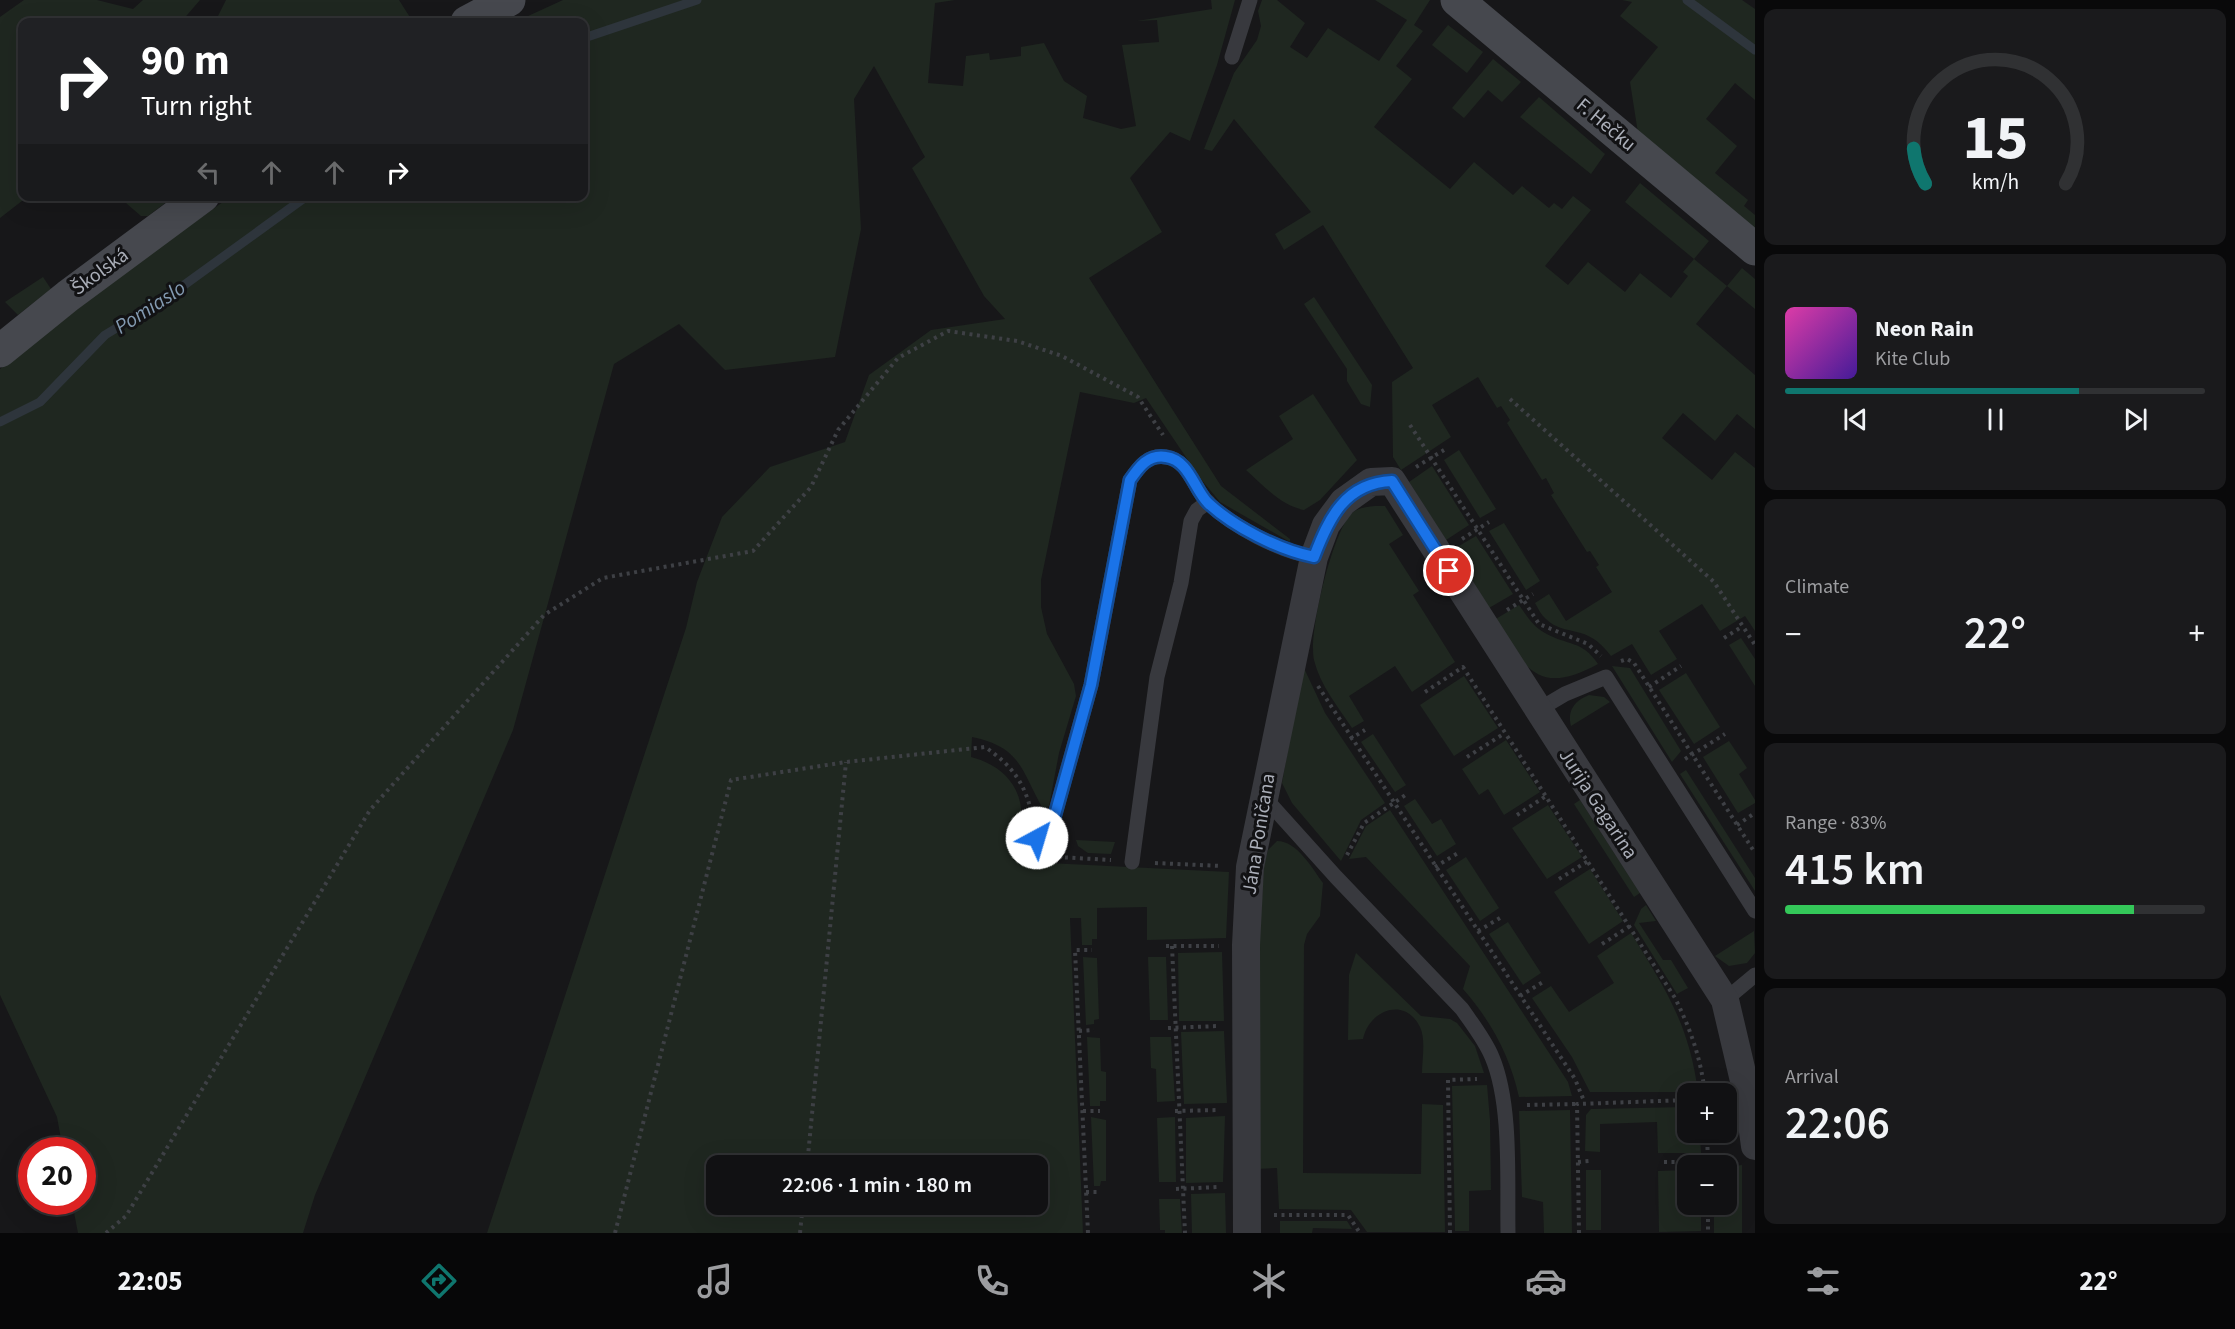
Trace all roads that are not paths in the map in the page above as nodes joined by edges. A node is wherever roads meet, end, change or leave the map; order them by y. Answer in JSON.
{"nodes":[{"id":1,"x":509,"y":0,"type":"edge"},
{"id":2,"x":1250,"y":0,"type":"edge"},
{"id":3,"x":1457,"y":0,"type":"edge"},
{"id":4,"x":475,"y":18,"type":"edge"},
{"id":5,"x":1232,"y":57,"type":"dead end"},
{"id":6,"x":196,"y":201,"type":"edge"},
{"id":7,"x":1755,"y":249,"type":"edge"},
{"id":8,"x":0,"y":351,"type":"edge"},
{"id":9,"x":1392,"y":481,"type":"joint"},
{"id":10,"x":1208,"y":502,"type":"junction"},
{"id":11,"x":1314,"y":557,"type":"junction"},
{"id":12,"x":1538,"y":710,"type":"junction"},
{"id":13,"x":1263,"y":796,"type":"junction"},
{"id":14,"x":1037,"y":838,"type":"dead end"},
{"id":15,"x":1132,"y":862,"type":"dead end"},
{"id":16,"x":1755,"y":911,"type":"edge"},
{"id":17,"x":1755,"y":975,"type":"edge"},
{"id":18,"x":1725,"y":1000,"type":"junction"},
{"id":19,"x":1755,"y":1146,"type":"edge"},
{"id":20,"x":1247,"y":1233,"type":"edge"},
{"id":21,"x":1508,"y":1233,"type":"edge"}],
"edges":[{"from":1,"to":4,"type":"street"},
{"from":2,"to":5,"type":"lane"},
{"from":3,"to":7,"type":"street","name":"F. Hečku"},
{"from":6,"to":8,"type":"street","name":"Školská"},
{"from":9,"to":11,"type":"street","name":"Jána Poničana"},
{"from":9,"to":12,"type":"street","name":"Jurija Gagarina"},
{"from":10,"to":11,"type":"lane"},
{"from":10,"to":14,"type":"lane"},
{"from":10,"to":15,"type":"lane"},
{"from":11,"to":13,"type":"street","name":"Jána Poničana"},
{"from":12,"to":16,"type":"lane"},
{"from":12,"to":18,"type":"street","name":"Jurija Gagarina"},
{"from":13,"to":20,"type":"street","name":"Jána Poničana"},
{"from":13,"to":21,"type":"lane"},
{"from":17,"to":18,"type":"lane"},
{"from":18,"to":19,"type":"street","name":"Jurija Gagarina"}]}
